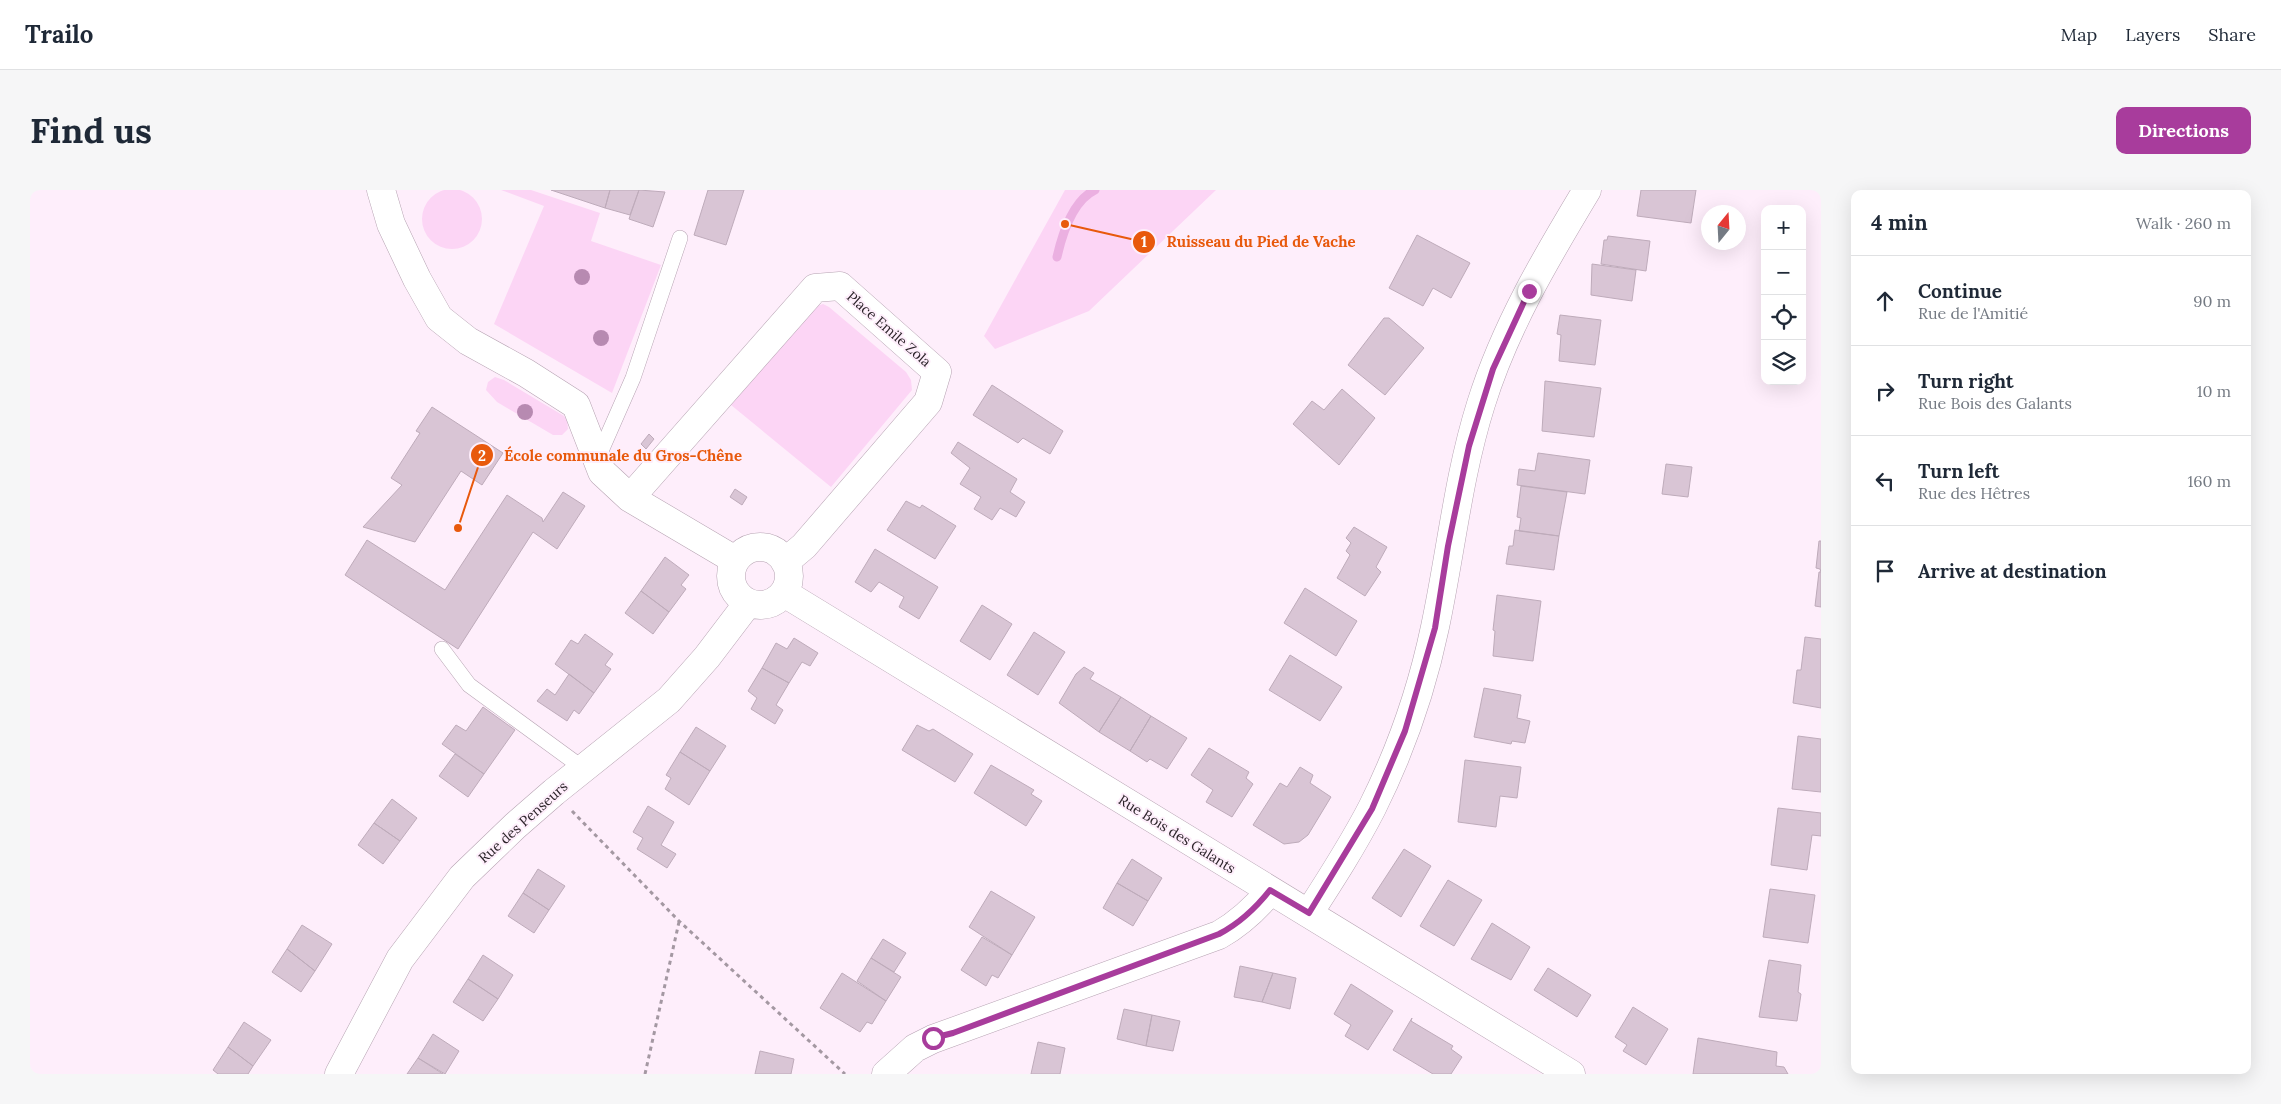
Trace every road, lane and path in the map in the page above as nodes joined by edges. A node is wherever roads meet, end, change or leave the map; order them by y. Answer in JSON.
{"nodes":[{"id":1,"x":381,"y":190,"type":"edge"},
{"id":2,"x":1587,"y":190,"type":"edge"},
{"id":3,"x":680,"y":238,"type":"dead end"},
{"id":4,"x":596,"y":461,"type":"junction"},
{"id":5,"x":630,"y":498,"type":"junction"},
{"id":6,"x":735,"y":560,"type":"junction"},
{"id":7,"x":786,"y":562,"type":"junction"},
{"id":8,"x":784,"y":593,"type":"junction"},
{"id":9,"x":748,"y":603,"type":"junction"},
{"id":10,"x":442,"y":649,"type":"dead end"},
{"id":11,"x":584,"y":769,"type":"junction"},
{"id":12,"x":554,"y":792,"type":"junction"},
{"id":13,"x":1270,"y":890,"type":"junction"},
{"id":14,"x":1309,"y":913,"type":"junction"},
{"id":15,"x":679,"y":921,"type":"junction"},
{"id":16,"x":339,"y":1074,"type":"edge"},
{"id":17,"x":645,"y":1074,"type":"edge"},
{"id":18,"x":846,"y":1074,"type":"edge"},
{"id":19,"x":886,"y":1074,"type":"edge"},
{"id":20,"x":1571,"y":1074,"type":"edge"}],
"edges":[{"from":1,"to":4,"type":"street"},
{"from":2,"to":14,"type":"street"},
{"from":3,"to":4,"type":"lane"},
{"from":4,"to":5,"type":"street"},
{"from":5,"to":6,"type":"street"},
{"from":5,"to":7,"type":"street","name":"Place Emile Zola"},
{"from":6,"to":7,"type":"street"},
{"from":6,"to":9,"type":"street"},
{"from":7,"to":8,"type":"street"},
{"from":8,"to":9,"type":"street"},
{"from":8,"to":13,"type":"street","name":"Rue Bois des Galants"},
{"from":9,"to":11,"type":"street","name":"Rue des Penseurs"},
{"from":10,"to":11,"type":"lane"},
{"from":11,"to":12,"type":"street","name":"Rue des Penseurs"},
{"from":12,"to":15,"type":"path"},
{"from":12,"to":16,"type":"street","name":"Rue des Penseurs"},
{"from":13,"to":14,"type":"street","name":"Rue Bois des Galants"},
{"from":13,"to":19,"type":"street"},
{"from":14,"to":20,"type":"street","name":"Rue Bois des Galants"},
{"from":15,"to":17,"type":"path"},
{"from":15,"to":18,"type":"path"}]}
